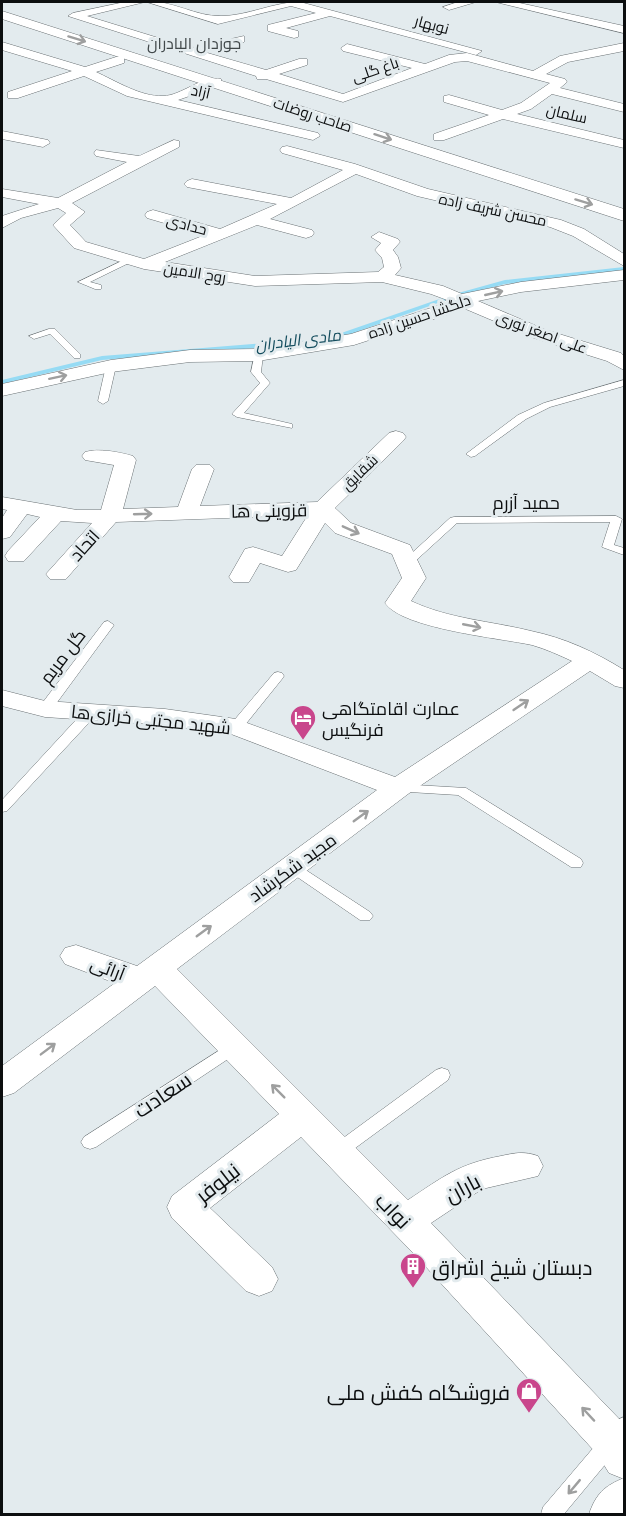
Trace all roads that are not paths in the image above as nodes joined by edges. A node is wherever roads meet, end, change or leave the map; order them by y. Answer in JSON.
{"nodes":[{"id":1,"x":4,"y":2,"type":"edge"},
{"id":2,"x":139,"y":2,"type":"edge"},
{"id":3,"x":153,"y":2,"type":"edge"},
{"id":4,"x":291,"y":2,"type":"edge"},
{"id":5,"x":470,"y":2,"type":"edge"},
{"id":6,"x":502,"y":2,"type":"edge"},
{"id":7,"x":190,"y":4,"type":"dead end"},
{"id":8,"x":449,"y":7,"type":"dead end"},
{"id":9,"x":177,"y":8,"type":"junction"},
{"id":10,"x":534,"y":10,"type":"junction"},
{"id":11,"x":330,"y":12,"type":"junction"},
{"id":12,"x":2,"y":15,"type":"edge"},
{"id":13,"x":512,"y":15,"type":"dead end"},
{"id":14,"x":66,"y":18,"type":"junction"},
{"id":15,"x":574,"y":18,"type":"junction"},
{"id":16,"x":358,"y":20,"type":"junction"},
{"id":17,"x":437,"y":25,"type":"dead end"},
{"id":18,"x":343,"y":26,"type":"dead end"},
{"id":19,"x":553,"y":26,"type":"dead end"},
{"id":20,"x":624,"y":30,"type":"edge"},
{"id":21,"x":294,"y":34,"type":"dead end"},
{"id":22,"x":411,"y":34,"type":"junction"},
{"id":23,"x":240,"y":39,"type":"dead end"},
{"id":24,"x":2,"y":46,"type":"edge"},
{"id":25,"x":624,"y":47,"type":"edge"},
{"id":26,"x":347,"y":48,"type":"dead end"},
{"id":27,"x":611,"y":49,"type":"junction"},
{"id":28,"x":191,"y":51,"type":"junction"},
{"id":29,"x":624,"y":52,"type":"edge"},
{"id":30,"x":468,"y":57,"type":"junction"},
{"id":31,"x":120,"y":60,"type":"dead end"},
{"id":32,"x":303,"y":62,"type":"dead end"},
{"id":33,"x":426,"y":68,"type":"junction"},
{"id":34,"x":84,"y":71,"type":"junction"},
{"id":35,"x":535,"y":75,"type":"junction"},
{"id":36,"x":371,"y":76,"type":"dead end"},
{"id":37,"x":260,"y":77,"type":"junction"},
{"id":38,"x":216,"y":82,"type":"junction"},
{"id":39,"x":390,"y":82,"type":"junction"},
{"id":40,"x":548,"y":89,"type":"junction"},
{"id":41,"x":14,"y":95,"type":"dead end"},
{"id":42,"x":449,"y":99,"type":"dead end"},
{"id":43,"x":165,"y":100,"type":"junction"},
{"id":44,"x":624,"y":108,"type":"edge"},
{"id":45,"x":362,"y":113,"type":"dead end"},
{"id":46,"x":501,"y":114,"type":"junction"},
{"id":47,"x":609,"y":124,"type":"dead end"},
{"id":48,"x":583,"y":134,"type":"junction"},
{"id":49,"x":2,"y":135,"type":"edge"},
{"id":50,"x":433,"y":135,"type":"joint"},
{"id":51,"x":313,"y":136,"type":"dead end"},
{"id":52,"x":43,"y":142,"type":"dead end"},
{"id":53,"x":174,"y":144,"type":"dead end"},
{"id":54,"x":624,"y":144,"type":"edge"},
{"id":55,"x":470,"y":147,"type":"dead end"},
{"id":56,"x":287,"y":150,"type":"dead end"},
{"id":57,"x":101,"y":153,"type":"dead end"},
{"id":58,"x":138,"y":163,"type":"junction"},
{"id":59,"x":533,"y":167,"type":"dead end"},
{"id":60,"x":162,"y":169,"type":"dead end"},
{"id":61,"x":355,"y":169,"type":"junction"},
{"id":62,"x":488,"y":171,"type":"junction"},
{"id":63,"x":192,"y":184,"type":"dead end"},
{"id":64,"x":601,"y":189,"type":"dead end"},
{"id":65,"x":548,"y":191,"type":"junction"},
{"id":66,"x":2,"y":193,"type":"edge"},
{"id":67,"x":60,"y":203,"type":"junction"},
{"id":68,"x":284,"y":205,"type":"junction"},
{"id":69,"x":153,"y":215,"type":"dead end"},
{"id":70,"x":624,"y":215,"type":"edge"},
{"id":71,"x":309,"y":216,"type":"dead end"},
{"id":72,"x":252,"y":219,"type":"junction"},
{"id":73,"x":2,"y":223,"type":"edge"},
{"id":74,"x":306,"y":233,"type":"dead end"},
{"id":75,"x":220,"y":234,"type":"junction"},
{"id":76,"x":379,"y":237,"type":"dead end"},
{"id":77,"x":138,"y":262,"type":"junction"},
{"id":78,"x":624,"y":262,"type":"edge"},
{"id":79,"x":507,"y":274,"type":"junction"},
{"id":80,"x":624,"y":275,"type":"edge"},
{"id":81,"x":382,"y":277,"type":"junction"},
{"id":82,"x":521,"y":286,"type":"junction"},
{"id":83,"x":98,"y":288,"type":"dead end"},
{"id":84,"x":437,"y":290,"type":"junction"},
{"id":85,"x":460,"y":300,"type":"junction"},
{"id":86,"x":34,"y":336,"type":"dead end"},
{"id":87,"x":258,"y":354,"type":"junction"},
{"id":88,"x":77,"y":356,"type":"junction"},
{"id":89,"x":624,"y":364,"type":"edge"},
{"id":90,"x":111,"y":366,"type":"junction"},
{"id":91,"x":2,"y":376,"type":"edge"},
{"id":92,"x":624,"y":383,"type":"edge"},
{"id":93,"x":103,"y":401,"type":"dead end"},
{"id":94,"x":288,"y":426,"type":"dead end"},
{"id":95,"x":396,"y":437,"type":"dead end"},
{"id":96,"x":471,"y":454,"type":"dead end"},
{"id":97,"x":92,"y":456,"type":"dead end"},
{"id":98,"x":204,"y":469,"type":"dead end"},
{"id":99,"x":11,"y":505,"type":"edge"},
{"id":100,"x":323,"y":508,"type":"junction"},
{"id":101,"x":187,"y":512,"type":"junction"},
{"id":102,"x":56,"y":513,"type":"junction"},
{"id":103,"x":110,"y":516,"type":"junction"},
{"id":104,"x":2,"y":532,"type":"edge"},
{"id":105,"x":624,"y":552,"type":"edge"},
{"id":106,"x":16,"y":556,"type":"dead end"},
{"id":107,"x":407,"y":563,"type":"junction"},
{"id":108,"x":58,"y":574,"type":"dead end"},
{"id":109,"x":241,"y":577,"type":"dead end"},
{"id":110,"x":108,"y":625,"type":"dead end"},
{"id":111,"x":590,"y":660,"type":"junction"},
{"id":112,"x":278,"y":676,"type":"dead end"},
{"id":113,"x":624,"y":681,"type":"edge"},
{"id":114,"x":2,"y":698,"type":"edge"},
{"id":115,"x":45,"y":709,"type":"junction"},
{"id":116,"x":92,"y":711,"type":"junction"},
{"id":117,"x":237,"y":727,"type":"junction"},
{"id":118,"x":399,"y":788,"type":"junction"},
{"id":119,"x":2,"y":808,"type":"edge"},
{"id":120,"x":576,"y":863,"type":"dead end"},
{"id":121,"x":292,"y":866,"type":"junction"},
{"id":122,"x":365,"y":916,"type":"dead end"},
{"id":123,"x":76,"y":956,"type":"dead end"},
{"id":124,"x":148,"y":973,"type":"junction"},
{"id":125,"x":234,"y":1047,"type":"junction"},
{"id":126,"x":442,"y":1075,"type":"dead end"},
{"id":127,"x":2,"y":1084,"type":"edge"},
{"id":128,"x":302,"y":1116,"type":"junction"},
{"id":129,"x":90,"y":1142,"type":"dead end"},
{"id":130,"x":337,"y":1152,"type":"junction"},
{"id":131,"x":525,"y":1166,"type":"dead end"},
{"id":132,"x":405,"y":1221,"type":"junction"},
{"id":133,"x":259,"y":1279,"type":"dead end"},
{"id":134,"x":621,"y":1442,"type":"edge"},
{"id":135,"x":624,"y":1504,"type":"edge"},
{"id":136,"x":551,"y":1515,"type":"edge"},
{"id":137,"x":615,"y":1515,"type":"edge"}],
"edges":[{"from":1,"to":14,"type":"street","name":"صاحب روضات"},
{"from":2,"to":14,"type":"street"},
{"from":3,"to":9,"type":"street"},
{"from":4,"to":9,"type":"street"},
{"from":4,"to":11,"type":"street","name":"نوبهار"},
{"from":5,"to":8,"type":"street"},
{"from":6,"to":10,"type":"street"},
{"from":7,"to":9,"type":"street"},
{"from":10,"to":13,"type":"street"},
{"from":10,"to":15,"type":"street"},
{"from":11,"to":16,"type":"street","name":"نوبهار"},
{"from":11,"to":21,"type":"street"},
{"from":12,"to":38,"type":"street","name":"صاحب روضات","one_way":true},
{"from":14,"to":28,"type":"street","name":"باغ گلی"},
{"from":14,"to":37,"type":"street","name":"صاحب روضات"},
{"from":15,"to":19,"type":"street"},
{"from":15,"to":20,"type":"street"},
{"from":16,"to":18,"type":"street"},
{"from":16,"to":22,"type":"street","name":"نوبهار"},
{"from":17,"to":22,"type":"street"},
{"from":22,"to":30,"type":"street","name":"نوبهار"},
{"from":23,"to":28,"type":"street"},
{"from":24,"to":34,"type":"street","name":"آزاد"},
{"from":25,"to":27,"type":"street"},
{"from":26,"to":33,"type":"street"},
{"from":27,"to":29,"type":"street"},
{"from":27,"to":35,"type":"street"},
{"from":28,"to":37,"type":"street","name":"باغ گلی"},
{"from":30,"to":33,"type":"street","name":"باغ گلی"},
{"from":30,"to":35,"type":"street","name":"باغ گلی"},
{"from":31,"to":34,"type":"street"},
{"from":32,"to":37,"type":"street"},
{"from":33,"to":39,"type":"street","name":"باغ گلی"},
{"from":34,"to":41,"type":"street"},
{"from":34,"to":43,"type":"street","name":"آزاد"},
{"from":35,"to":40,"type":"street","name":"باغ گلی"},
{"from":36,"to":39,"type":"street"},
{"from":37,"to":39,"type":"street","name":"باغ گلی"},
{"from":37,"to":45,"type":"street","name":"صاحب روضات"},
{"from":38,"to":43,"type":"street"},
{"from":38,"to":62,"type":"street","name":"صاحب روضات","one_way":true},
{"from":40,"to":44,"type":"street"},
{"from":40,"to":46,"type":"street"},
{"from":42,"to":46,"type":"street","name":"سلمان"},
{"from":43,"to":51,"type":"street","name":"آزاد"},
{"from":46,"to":48,"type":"street","name":"سلمان"},
{"from":46,"to":50,"type":"street"},
{"from":47,"to":48,"type":"street"},
{"from":48,"to":54,"type":"street","name":"سلمان"},
{"from":49,"to":52,"type":"street"},
{"from":50,"to":55,"type":"street"},
{"from":53,"to":58,"type":"street"},
{"from":56,"to":61,"type":"street","name":"محسن شریف زاده"},
{"from":57,"to":58,"type":"street"},
{"from":58,"to":60,"type":"street"},
{"from":58,"to":67,"type":"street"},
{"from":59,"to":62,"type":"street"},
{"from":61,"to":68,"type":"street"},
{"from":61,"to":78,"type":"street","name":"محسن شریف زاده"},
{"from":62,"to":65,"type":"street","name":"صاحب روضات"},
{"from":63,"to":68,"type":"street"},
{"from":64,"to":65,"type":"street"},
{"from":65,"to":70,"type":"street","name":"صاحب روضات","one_way":true},
{"from":66,"to":67,"type":"street"},
{"from":67,"to":73,"type":"street"},
{"from":67,"to":77,"type":"street","name":"روح الامین"},
{"from":68,"to":71,"type":"street"},
{"from":68,"to":72,"type":"street"},
{"from":69,"to":75,"type":"street","name":"حدادی"},
{"from":72,"to":74,"type":"street"},
{"from":72,"to":75,"type":"street"},
{"from":75,"to":77,"type":"street"},
{"from":76,"to":81,"type":"street"},
{"from":77,"to":81,"type":"street","name":"روح الامین"},
{"from":77,"to":83,"type":"lane"},
{"from":78,"to":79,"type":"street","name":"دلگشا حسین زاده"},
{"from":79,"to":82,"type":"street"},
{"from":79,"to":84,"type":"street","name":"دلگشا حسین زاده"},
{"from":80,"to":82,"type":"street","name":"دلگشا حسین زاده"},
{"from":81,"to":84,"type":"street","name":"روح الامین"},
{"from":85,"to":82,"type":"street","name":"دلگشا حسین زاده","one_way":true},
{"from":84,"to":85,"type":"street","name":"علی اصغر نوری"},
{"from":84,"to":88,"type":"street","name":"دلگشا حسین زاده"},
{"from":85,"to":87,"type":"street","name":"دلگشا حسین زاده"},
{"from":85,"to":89,"type":"street","name":"علی اصغر نوری"},
{"from":86,"to":88,"type":"lane"},
{"from":87,"to":90,"type":"street","name":"دلگشا حسین زاده"},
{"from":87,"to":94,"type":"lane"},
{"from":88,"to":91,"type":"street","name":"دلگشا حسین زاده"},
{"from":91,"to":90,"type":"street","name":"دلگشا حسین زاده","one_way":true},
{"from":90,"to":93,"type":"lane"},
{"from":92,"to":96,"type":"lane"},
{"from":95,"to":100,"type":"street","name":"شقایق"},
{"from":97,"to":103,"type":"street"},
{"from":98,"to":101,"type":"street"},
{"from":99,"to":102,"type":"street","name":"قزوینی ها"},
{"from":99,"to":104,"type":"street"},
{"from":100,"to":101,"type":"street","name":"قزوینی ها"},
{"from":100,"to":107,"type":"street","name":"قزوینی ها","one_way":true},
{"from":100,"to":109,"type":"street","name":"شقایق"},
{"from":103,"to":101,"type":"street","name":"قزوینی ها","one_way":true},
{"from":102,"to":103,"type":"street","name":"قزوینی ها"},
{"from":102,"to":106,"type":"street"},
{"from":103,"to":108,"type":"street","name":"اتحاد"},
{"from":105,"to":107,"type":"lane","name":"حمید آزرم"},
{"from":107,"to":111,"type":"street","one_way":true},
{"from":110,"to":115,"type":"lane","name":"گل مریم"},
{"from":111,"to":113,"type":"street"},
{"from":118,"to":111,"type":"street","name":"مجید شکرشاد","one_way":true},
{"from":112,"to":117,"type":"lane"},
{"from":114,"to":115,"type":"street","name":"شهید مجتبی خرازی‌ها"},
{"from":115,"to":116,"type":"street","name":"شهید مجتبی خرازی‌ها"},
{"from":116,"to":117,"type":"street","name":"شهید مجتبی خرازی‌ها"},
{"from":116,"to":119,"type":"lane"},
{"from":117,"to":118,"type":"street","name":"شهید مجتبی خرازی‌ها"},
{"from":118,"to":120,"type":"lane"},
{"from":121,"to":118,"type":"street","name":"مجید شکرشاد","one_way":true},
{"from":121,"to":122,"type":"lane"},
{"from":124,"to":121,"type":"street","name":"مجید شکرشاد","one_way":true},
{"from":123,"to":124,"type":"street","name":"آرائی"},
{"from":124,"to":125,"type":"street","name":"نواب"},
{"from":127,"to":124,"type":"street","name":"مجید شکرشاد","one_way":true},
{"from":128,"to":125,"type":"street","name":"نواب","one_way":true},
{"from":125,"to":129,"type":"lane","name":"سعادت"},
{"from":126,"to":130,"type":"lane"},
{"from":128,"to":130,"type":"street","name":"نواب"},
{"from":128,"to":133,"type":"street","name":"نیلوفر"},
{"from":130,"to":132,"type":"street","name":"نواب"},
{"from":131,"to":132,"type":"street","name":"باران"},
{"from":134,"to":132,"type":"street","name":"نواب","one_way":true},
{"from":134,"to":136,"type":"lane","one_way":true},
{"from":135,"to":137,"type":"street"}]}
